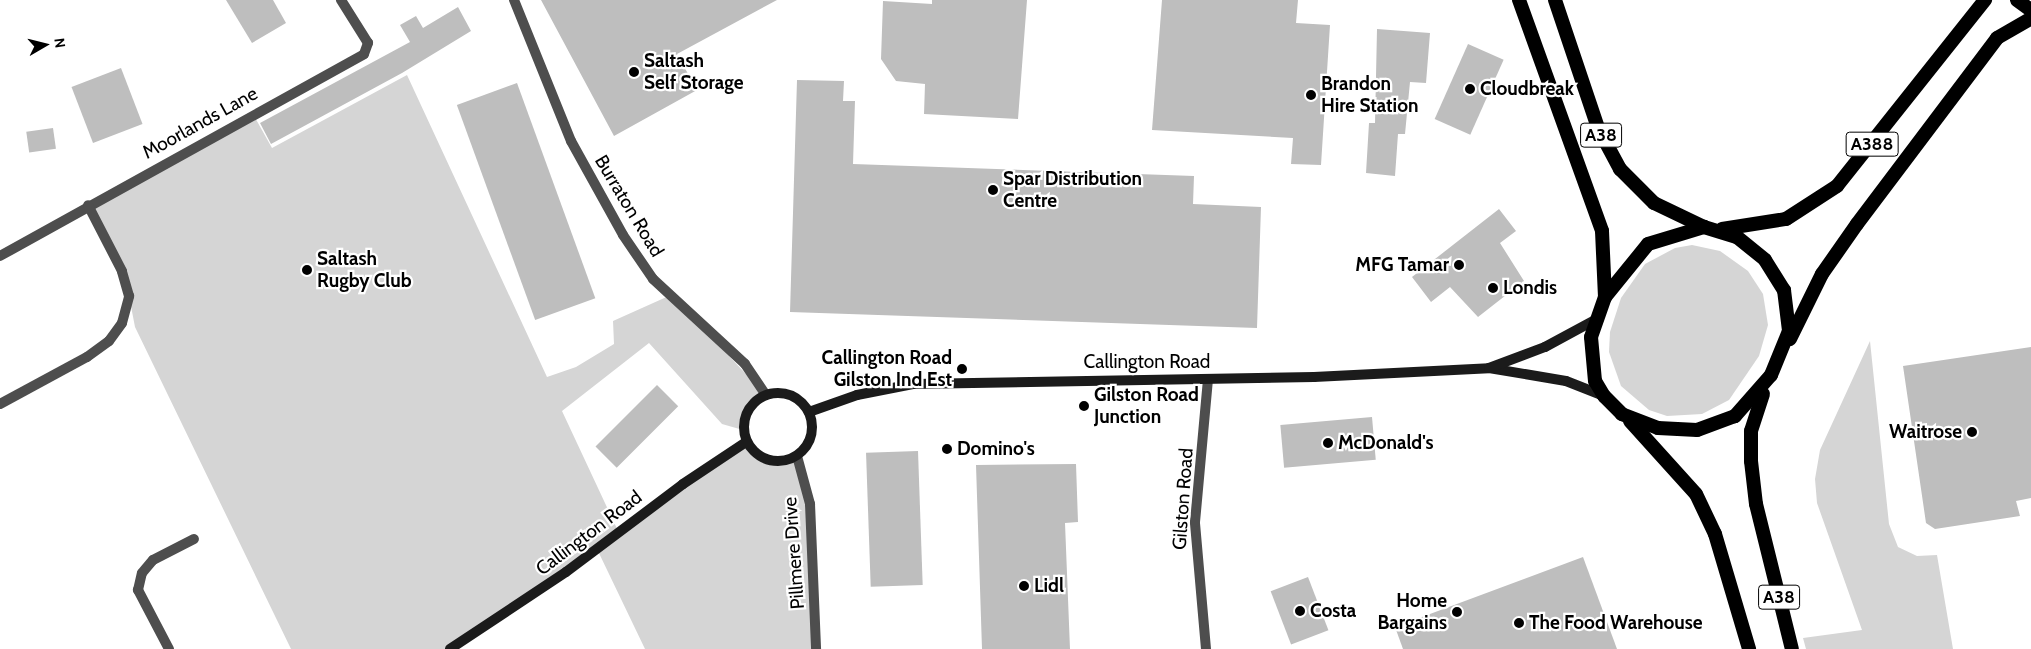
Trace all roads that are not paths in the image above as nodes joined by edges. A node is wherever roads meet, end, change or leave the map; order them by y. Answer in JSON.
{"nodes":[{"id":1,"x":341,"y":0,"type":"edge"},
{"id":2,"x":514,"y":0,"type":"edge"},
{"id":3,"x":1519,"y":0,"type":"edge"},
{"id":4,"x":1555,"y":0,"type":"edge"},
{"id":5,"x":1985,"y":0,"type":"edge"},
{"id":6,"x":2018,"y":0,"type":"edge"},
{"id":7,"x":2031,"y":10,"type":"edge"},
{"id":8,"x":2031,"y":18,"type":"edge"},
{"id":9,"x":88,"y":205,"type":"junction"},
{"id":10,"x":1704,"y":227,"type":"junction"},
{"id":11,"x":1718,"y":229,"type":"junction"},
{"id":12,"x":0,"y":256,"type":"edge"},
{"id":13,"x":1605,"y":296,"type":"junction"},
{"id":14,"x":1595,"y":320,"type":"junction"},
{"id":15,"x":1784,"y":352,"type":"junction"},
{"id":16,"x":1489,"y":368,"type":"junction"},
{"id":17,"x":1771,"y":375,"type":"junction"},
{"id":18,"x":1208,"y":380,"type":"junction"},
{"id":19,"x":766,"y":395,"type":"junction"},
{"id":20,"x":1604,"y":396,"type":"junction"},
{"id":21,"x":0,"y":404,"type":"edge"},
{"id":22,"x":809,"y":412,"type":"junction"},
{"id":23,"x":1622,"y":414,"type":"junction"},
{"id":24,"x":746,"y":442,"type":"junction"},
{"id":25,"x":797,"y":456,"type":"junction"},
{"id":26,"x":194,"y":539,"type":"dead end"},
{"id":27,"x":169,"y":649,"type":"edge"},
{"id":28,"x":450,"y":649,"type":"edge"},
{"id":29,"x":816,"y":649,"type":"edge"},
{"id":30,"x":1206,"y":649,"type":"edge"},
{"id":31,"x":1750,"y":649,"type":"edge"},
{"id":32,"x":1792,"y":649,"type":"edge"}],
"edges":[{"from":1,"to":9,"type":"street","name":"Moorlands Lane"},
{"from":2,"to":19,"type":"street","name":"Burraton Road"},
{"from":3,"to":13,"type":"highway","number":"A38"},
{"from":4,"to":10,"type":"highway","number":"A38"},
{"from":5,"to":11,"type":"highway","number":"A388"},
{"from":6,"to":7,"type":"highway"},
{"from":8,"to":15,"type":"highway","number":"A388"},
{"from":9,"to":12,"type":"street","name":"Moorlands Lane"},
{"from":9,"to":21,"type":"street"},
{"from":10,"to":11,"type":"highway"},
{"from":10,"to":13,"type":"highway"},
{"from":11,"to":15,"type":"highway"},
{"from":13,"to":14,"type":"highway"},
{"from":14,"to":16,"type":"main road","name":"Callington Road"},
{"from":14,"to":20,"type":"highway"},
{"from":15,"to":17,"type":"highway"},
{"from":16,"to":18,"type":"main road","name":"Callington Road"},
{"from":16,"to":20,"type":"main road","name":"Callington Road"},
{"from":17,"to":23,"type":"highway"},
{"from":17,"to":32,"type":"highway","number":"A38"},
{"from":18,"to":22,"type":"main road","name":"Callington Road"},
{"from":18,"to":30,"type":"street","name":"Gilston Road"},
{"from":19,"to":22,"type":"main road"},
{"from":19,"to":24,"type":"main road"},
{"from":20,"to":23,"type":"highway"},
{"from":22,"to":25,"type":"main road"},
{"from":23,"to":31,"type":"highway","number":"A38"},
{"from":24,"to":25,"type":"main road"},
{"from":24,"to":28,"type":"main road","name":"Callington Road"},
{"from":25,"to":29,"type":"street","name":"Pillmere Drive"},
{"from":26,"to":27,"type":"street"}]}
